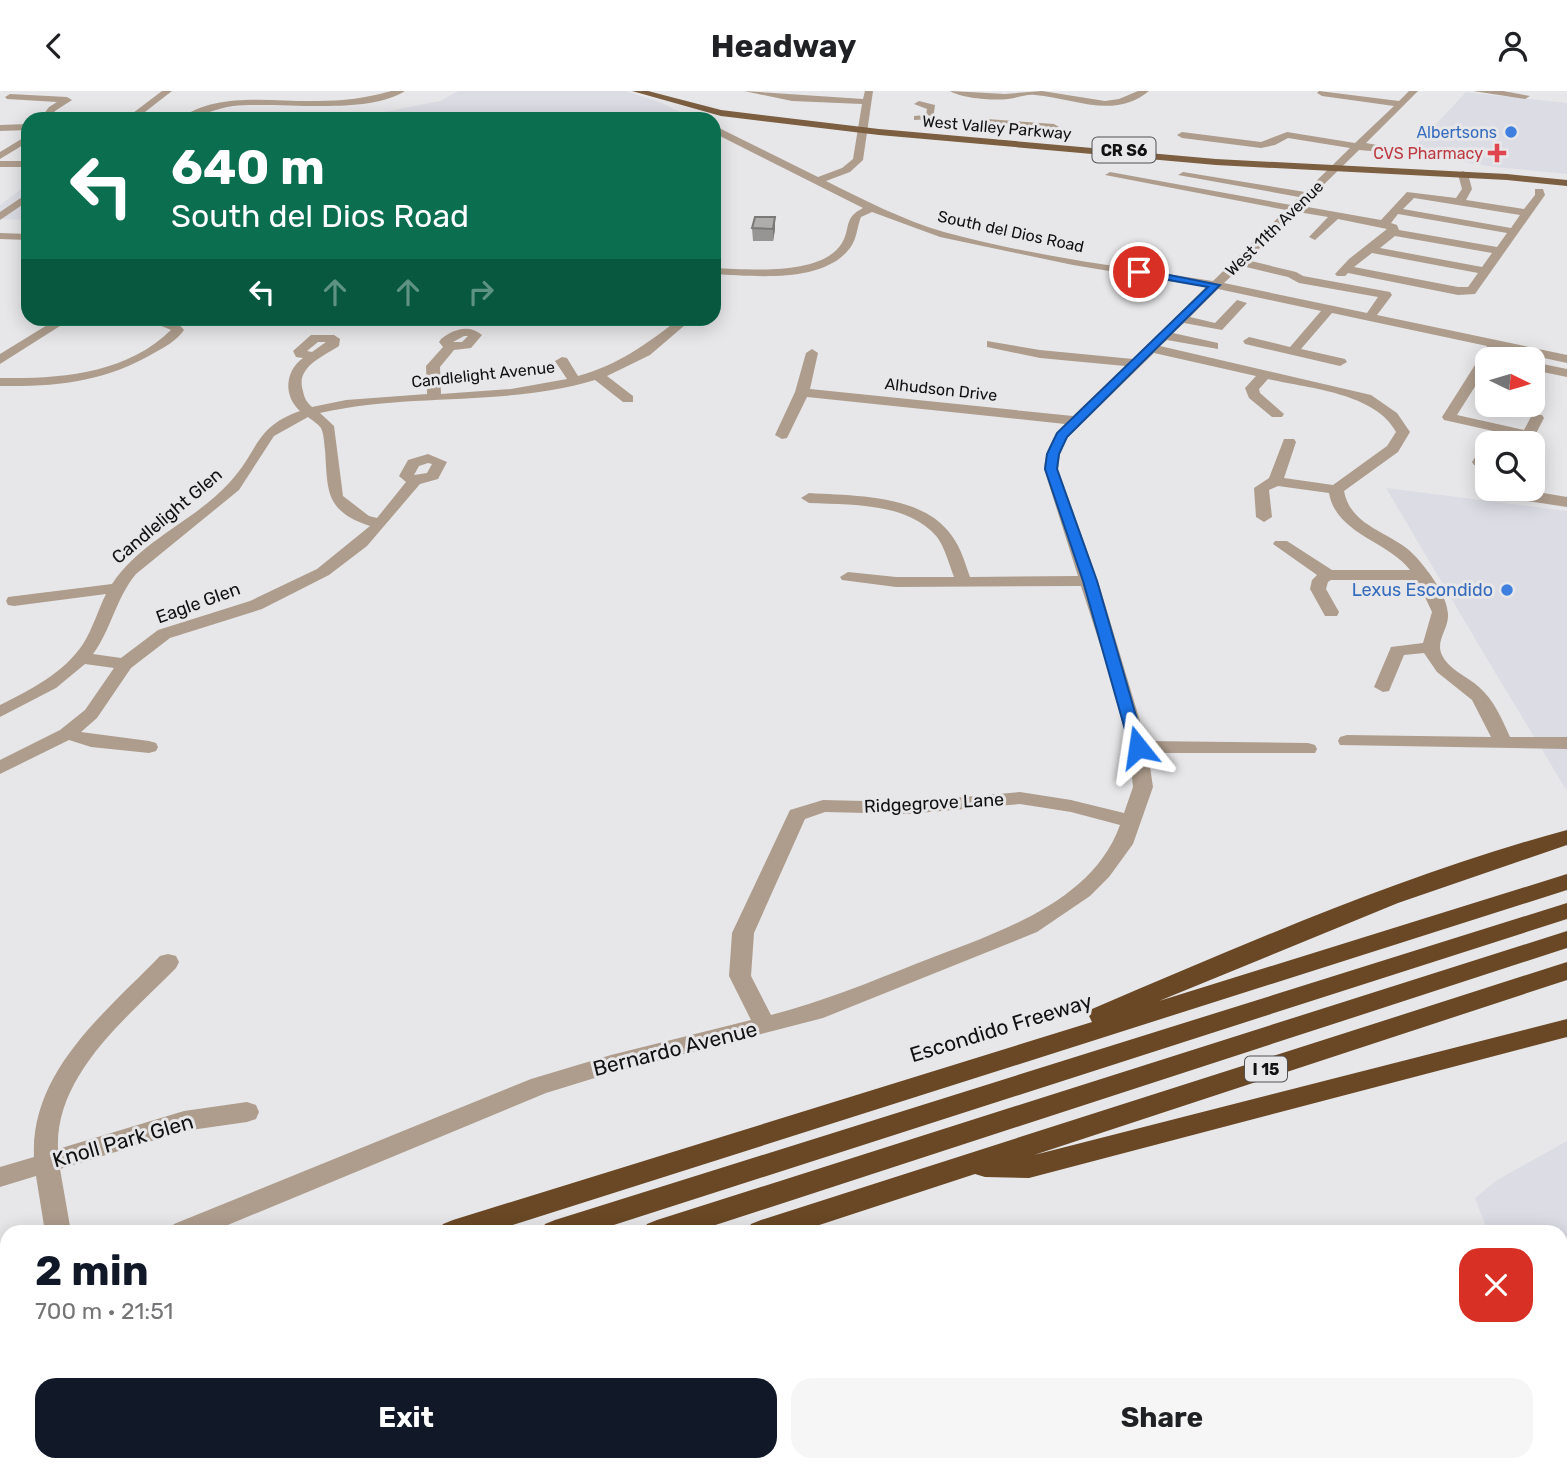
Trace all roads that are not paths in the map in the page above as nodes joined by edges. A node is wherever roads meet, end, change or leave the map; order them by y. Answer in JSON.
{"nodes":[{"id":1,"x":153,"y":91,"type":"edge"},
{"id":2,"x":167,"y":91,"type":"edge"},
{"id":3,"x":312,"y":91,"type":"edge"},
{"id":4,"x":401,"y":91,"type":"edge"},
{"id":5,"x":637,"y":91,"type":"edge"},
{"id":6,"x":652,"y":91,"type":"edge"},
{"id":7,"x":748,"y":91,"type":"edge"},
{"id":8,"x":869,"y":91,"type":"edge"},
{"id":9,"x":922,"y":91,"type":"edge"},
{"id":10,"x":954,"y":91,"type":"edge"},
{"id":11,"x":1145,"y":91,"type":"edge"},
{"id":12,"x":1477,"y":91,"type":"edge"},
{"id":13,"x":1035,"y":92,"type":"edge"},
{"id":14,"x":1409,"y":92,"type":"edge"},
{"id":15,"x":1322,"y":93,"type":"dead end"},
{"id":16,"x":1126,"y":96,"type":"edge"},
{"id":17,"x":1525,"y":96,"type":"dead end"},
{"id":18,"x":10,"y":97,"type":"dead end"},
{"id":19,"x":868,"y":102,"type":"junction"},
{"id":20,"x":298,"y":104,"type":"junction"},
{"id":21,"x":1401,"y":104,"type":"junction"},
{"id":22,"x":1005,"y":110,"type":"junction"},
{"id":23,"x":50,"y":112,"type":"edge"},
{"id":24,"x":125,"y":112,"type":"edge"},
{"id":25,"x":139,"y":112,"type":"edge"},
{"id":26,"x":201,"y":112,"type":"edge"},
{"id":27,"x":717,"y":112,"type":"edge"},
{"id":28,"x":721,"y":113,"type":"edge"},
{"id":29,"x":916,"y":121,"type":"dead end"},
{"id":30,"x":987,"y":123,"type":"dead end"},
{"id":31,"x":21,"y":127,"type":"edge"},
{"id":32,"x":1054,"y":127,"type":"dead end"},
{"id":33,"x":0,"y":128,"type":"edge"},
{"id":34,"x":864,"y":128,"type":"junction"},
{"id":35,"x":721,"y":133,"type":"edge"},
{"id":36,"x":1182,"y":135,"type":"dead end"},
{"id":37,"x":732,"y":139,"type":"junction"},
{"id":38,"x":721,"y":140,"type":"edge"},
{"id":39,"x":21,"y":142,"type":"edge"},
{"id":40,"x":1360,"y":146,"type":"junction"},
{"id":41,"x":1402,"y":152,"type":"dead end"},
{"id":42,"x":0,"y":156,"type":"edge"},
{"id":43,"x":0,"y":164,"type":"edge"},
{"id":44,"x":21,"y":164,"type":"edge"},
{"id":45,"x":1337,"y":166,"type":"junction"},
{"id":46,"x":1463,"y":174,"type":"junction"},
{"id":47,"x":1110,"y":175,"type":"dead end"},
{"id":48,"x":1183,"y":175,"type":"dead end"},
{"id":49,"x":1567,"y":177,"type":"edge"},
{"id":50,"x":817,"y":181,"type":"junction"},
{"id":51,"x":1567,"y":183,"type":"edge"},
{"id":52,"x":21,"y":191,"type":"edge"},
{"id":53,"x":1539,"y":191,"type":"dead end"},
{"id":54,"x":1308,"y":196,"type":"junction"},
{"id":55,"x":21,"y":201,"type":"edge"},
{"id":56,"x":1460,"y":201,"type":"junction"},
{"id":57,"x":0,"y":207,"type":"edge"},
{"id":58,"x":871,"y":208,"type":"junction"},
{"id":59,"x":1296,"y":208,"type":"junction"},
{"id":60,"x":1396,"y":211,"type":"junction"},
{"id":61,"x":1526,"y":213,"type":"junction"},
{"id":62,"x":1336,"y":215,"type":"junction"},
{"id":63,"x":0,"y":217,"type":"edge"},
{"id":64,"x":1389,"y":228,"type":"junction"},
{"id":65,"x":1512,"y":231,"type":"junction"},
{"id":66,"x":0,"y":236,"type":"edge"},
{"id":67,"x":21,"y":237,"type":"edge"},
{"id":68,"x":1315,"y":237,"type":"dead end"},
{"id":69,"x":1368,"y":249,"type":"junction"},
{"id":70,"x":1498,"y":251,"type":"junction"},
{"id":71,"x":1240,"y":262,"type":"junction"},
{"id":72,"x":1484,"y":271,"type":"junction"},
{"id":73,"x":721,"y":274,"type":"edge"},
{"id":74,"x":1215,"y":285,"type":"junction"},
{"id":75,"x":1241,"y":303,"type":"dead end"},
{"id":76,"x":1329,"y":309,"type":"junction"},
{"id":77,"x":1370,"y":317,"type":"junction"},
{"id":78,"x":1179,"y":318,"type":"junction"},
{"id":79,"x":54,"y":326,"type":"edge"},
{"id":80,"x":175,"y":326,"type":"edge"},
{"id":81,"x":677,"y":326,"type":"edge"},
{"id":82,"x":1163,"y":335,"type":"junction"},
{"id":83,"x":1249,"y":341,"type":"dead end"},
{"id":84,"x":992,"y":344,"type":"dead end"},
{"id":85,"x":1213,"y":346,"type":"dead end"},
{"id":86,"x":450,"y":347,"type":"dead end"},
{"id":87,"x":1475,"y":347,"type":"edge"},
{"id":88,"x":1150,"y":348,"type":"junction"},
{"id":89,"x":1293,"y":351,"type":"junction"},
{"id":90,"x":812,"y":353,"type":"dead end"},
{"id":91,"x":312,"y":356,"type":"dead end"},
{"id":92,"x":1545,"y":357,"type":"edge"},
{"id":93,"x":1567,"y":359,"type":"edge"},
{"id":94,"x":0,"y":360,"type":"edge"},
{"id":95,"x":562,"y":361,"type":"dead end"},
{"id":96,"x":1340,"y":362,"type":"dead end"},
{"id":97,"x":1137,"y":363,"type":"junction"},
{"id":98,"x":1545,"y":368,"type":"edge"},
{"id":99,"x":1567,"y":373,"type":"edge"},
{"id":100,"x":596,"y":375,"type":"junction"},
{"id":101,"x":1265,"y":375,"type":"junction"},
{"id":102,"x":1475,"y":380,"type":"edge"},
{"id":103,"x":0,"y":382,"type":"edge"},
{"id":104,"x":575,"y":382,"type":"junction"},
{"id":105,"x":802,"y":392,"type":"junction"},
{"id":106,"x":434,"y":398,"type":"junction"},
{"id":107,"x":628,"y":399,"type":"dead end"},
{"id":108,"x":308,"y":413,"type":"junction"},
{"id":109,"x":1277,"y":414,"type":"dead end"},
{"id":110,"x":1537,"y":418,"type":"dead end"},
{"id":111,"x":1078,"y":421,"type":"junction"},
{"id":112,"x":1498,"y":428,"type":"junction"},
{"id":113,"x":1496,"y":431,"type":"edge"},
{"id":114,"x":1506,"y":431,"type":"edge"},
{"id":115,"x":1530,"y":431,"type":"edge"},
{"id":116,"x":782,"y":435,"type":"dead end"},
{"id":117,"x":1289,"y":442,"type":"dead end"},
{"id":118,"x":415,"y":481,"type":"dead end"},
{"id":119,"x":1276,"y":481,"type":"junction"},
{"id":120,"x":1336,"y":490,"type":"junction"},
{"id":121,"x":809,"y":498,"type":"dead end"},
{"id":122,"x":1545,"y":499,"type":"edge"},
{"id":123,"x":1567,"y":502,"type":"edge"},
{"id":124,"x":1264,"y":517,"type":"dead end"},
{"id":125,"x":380,"y":524,"type":"junction"},
{"id":126,"x":1282,"y":544,"type":"dead end"},
{"id":127,"x":1328,"y":575,"type":"junction"},
{"id":128,"x":1421,"y":575,"type":"junction"},
{"id":129,"x":848,"y":577,"type":"dead end"},
{"id":130,"x":964,"y":581,"type":"junction"},
{"id":131,"x":1090,"y":581,"type":"junction"},
{"id":132,"x":114,"y":589,"type":"junction"},
{"id":133,"x":14,"y":601,"type":"dead end"},
{"id":134,"x":1331,"y":612,"type":"dead end"},
{"id":135,"x":1431,"y":647,"type":"junction"},
{"id":136,"x":80,"y":658,"type":"junction"},
{"id":137,"x":125,"y":664,"type":"junction"},
{"id":138,"x":1384,"y":687,"type":"dead end"},
{"id":139,"x":0,"y":712,"type":"edge"},
{"id":140,"x":67,"y":734,"type":"junction"},
{"id":141,"x":1347,"y":741,"type":"dead end"},
{"id":142,"x":1504,"y":743,"type":"junction"},
{"id":143,"x":1567,"y":743,"type":"edge"},
{"id":144,"x":149,"y":747,"type":"dead end"},
{"id":145,"x":1138,"y":747,"type":"junction"},
{"id":146,"x":1308,"y":749,"type":"dead end"},
{"id":147,"x":0,"y":768,"type":"edge"},
{"id":148,"x":1131,"y":821,"type":"junction"},
{"id":149,"x":1567,"y":837,"type":"edge"},
{"id":150,"x":1567,"y":882,"type":"edge"},
{"id":151,"x":1567,"y":911,"type":"edge"},
{"id":152,"x":1567,"y":939,"type":"edge"},
{"id":153,"x":168,"y":962,"type":"dead end"},
{"id":154,"x":1567,"y":971,"type":"edge"},
{"id":155,"x":765,"y":1025,"type":"junction"},
{"id":156,"x":1567,"y":1028,"type":"edge"},
{"id":157,"x":1007,"y":1058,"type":"junction"},
{"id":158,"x":247,"y":1112,"type":"dead end"},
{"id":159,"x":48,"y":1163,"type":"junction"},
{"id":160,"x":965,"y":1166,"type":"junction"},
{"id":161,"x":0,"y":1177,"type":"edge"},
{"id":162,"x":57,"y":1225,"type":"edge"},
{"id":163,"x":200,"y":1225,"type":"edge"},
{"id":164,"x":475,"y":1225,"type":"edge"},
{"id":165,"x":577,"y":1225,"type":"edge"},
{"id":166,"x":679,"y":1225,"type":"edge"},
{"id":167,"x":783,"y":1225,"type":"edge"}],
"edges":[{"from":1,"to":24,"type":"street"},
{"from":2,"to":25,"type":"street"},
{"from":3,"to":20,"type":"street"},
{"from":4,"to":20,"type":"street"},
{"from":5,"to":27,"type":"main road","name":"West Valley Parkway","number":"CR S6"},
{"from":6,"to":34,"type":"main road","name":"West Valley Parkway","number":"CR S6"},
{"from":7,"to":19,"type":"street"},
{"from":8,"to":19,"type":"street"},
{"from":9,"to":29,"type":"street"},
{"from":10,"to":22,"type":"street"},
{"from":11,"to":16,"type":"street"},
{"from":12,"to":17,"type":"street"},
{"from":13,"to":16,"type":"street"},
{"from":13,"to":22,"type":"street"},
{"from":14,"to":21,"type":"street","name":"West 11th Avenue"},
{"from":15,"to":21,"type":"street"},
{"from":18,"to":23,"type":"street"},
{"from":19,"to":34,"type":"street"},
{"from":20,"to":26,"type":"street"},
{"from":21,"to":40,"type":"street","name":"West 11th Avenue"},
{"from":22,"to":30,"type":"street"},
{"from":22,"to":32,"type":"street"},
{"from":28,"to":34,"type":"main road","name":"West Valley Parkway","number":"CR S6"},
{"from":31,"to":33,"type":"street"},
{"from":34,"to":45,"type":"main road","name":"West Valley Parkway","number":"CR S6"},
{"from":34,"to":50,"type":"street"},
{"from":35,"to":37,"type":"street","name":"South del Dios Road"},
{"from":36,"to":40,"type":"street"},
{"from":37,"to":38,"type":"street"},
{"from":37,"to":50,"type":"street","name":"South del Dios Road"},
{"from":39,"to":42,"type":"street"},
{"from":40,"to":41,"type":"street"},
{"from":40,"to":45,"type":"street","name":"West 11th Avenue"},
{"from":43,"to":44,"type":"street"},
{"from":45,"to":46,"type":"main road","name":"West Valley Parkway","number":"CR S6"},
{"from":45,"to":49,"type":"main road","name":"West Valley Parkway","number":"CR S6"},
{"from":45,"to":54,"type":"street","name":"West 11th Avenue"},
{"from":46,"to":51,"type":"main road","name":"West Valley Parkway","number":"CR S6"},
{"from":46,"to":56,"type":"street"},
{"from":47,"to":59,"type":"street"},
{"from":48,"to":54,"type":"street"},
{"from":50,"to":58,"type":"street","name":"South del Dios Road"},
{"from":52,"to":57,"type":"street"},
{"from":53,"to":61,"type":"street"},
{"from":54,"to":59,"type":"street","name":"West 11th Avenue"},
{"from":55,"to":63,"type":"street"},
{"from":56,"to":60,"type":"street"},
{"from":56,"to":61,"type":"street"},
{"from":58,"to":73,"type":"street"},
{"from":58,"to":74,"type":"street","name":"South del Dios Road"},
{"from":59,"to":62,"type":"street"},
{"from":59,"to":71,"type":"street","name":"West 11th Avenue"},
{"from":60,"to":64,"type":"street"},
{"from":60,"to":65,"type":"street"},
{"from":61,"to":65,"type":"street"},
{"from":62,"to":64,"type":"street"},
{"from":62,"to":68,"type":"street"},
{"from":64,"to":69,"type":"street"},
{"from":64,"to":70,"type":"street"},
{"from":65,"to":70,"type":"street"},
{"from":66,"to":67,"type":"street"},
{"from":69,"to":72,"type":"street"},
{"from":69,"to":72,"type":"street"},
{"from":70,"to":72,"type":"street"},
{"from":71,"to":74,"type":"street","name":"West 11th Avenue"},
{"from":71,"to":77,"type":"street"},
{"from":74,"to":76,"type":"street","name":"South del Dios Road"},
{"from":74,"to":78,"type":"street","name":"West 11th Avenue"},
{"from":75,"to":78,"type":"street"},
{"from":76,"to":77,"type":"street","name":"South del Dios Road"},
{"from":76,"to":89,"type":"street"},
{"from":77,"to":87,"type":"street","name":"South del Dios Road"},
{"from":78,"to":82,"type":"street","name":"West 11th Avenue"},
{"from":79,"to":94,"type":"street"},
{"from":80,"to":103,"type":"street"},
{"from":81,"to":100,"type":"street","name":"Candlelight Avenue"},
{"from":82,"to":85,"type":"street"},
{"from":82,"to":88,"type":"street","name":"West 11th Avenue"},
{"from":83,"to":89,"type":"street"},
{"from":84,"to":97,"type":"street"},
{"from":86,"to":106,"type":"street"},
{"from":88,"to":97,"type":"street","name":"West 11th Avenue"},
{"from":88,"to":101,"type":"street"},
{"from":89,"to":96,"type":"street"},
{"from":90,"to":105,"type":"street"},
{"from":91,"to":108,"type":"street"},
{"from":92,"to":93,"type":"street","name":"South del Dios Road"},
{"from":95,"to":104,"type":"street"},
{"from":97,"to":111,"type":"street","name":"West 11th Avenue"},
{"from":98,"to":99,"type":"street"},
{"from":100,"to":104,"type":"street","name":"Candlelight Avenue"},
{"from":100,"to":107,"type":"street"},
{"from":101,"to":109,"type":"street"},
{"from":101,"to":120,"type":"street"},
{"from":102,"to":112,"type":"street"},
{"from":104,"to":106,"type":"street","name":"Candlelight Avenue"},
{"from":105,"to":111,"type":"street","name":"Alhudson Drive"},
{"from":105,"to":116,"type":"street"},
{"from":106,"to":108,"type":"street","name":"Candlelight Avenue"},
{"from":108,"to":125,"type":"street"},
{"from":108,"to":132,"type":"street","name":"Candlelight Glen"},
{"from":110,"to":115,"type":"street"},
{"from":111,"to":131,"type":"street","name":"West 11th Avenue"},
{"from":112,"to":113,"type":"street"},
{"from":112,"to":114,"type":"street"},
{"from":117,"to":119,"type":"street"},
{"from":118,"to":125,"type":"street","name":"Eagle Glen"},
{"from":119,"to":120,"type":"street"},
{"from":119,"to":124,"type":"street"},
{"from":120,"to":128,"type":"street"},
{"from":121,"to":130,"type":"street"},
{"from":122,"to":123,"type":"street"},
{"from":125,"to":137,"type":"street","name":"Eagle Glen"},
{"from":126,"to":127,"type":"street"},
{"from":127,"to":128,"type":"street"},
{"from":127,"to":134,"type":"street"},
{"from":128,"to":135,"type":"street"},
{"from":129,"to":130,"type":"street"},
{"from":130,"to":131,"type":"street"},
{"from":131,"to":145,"type":"street","name":"West 11th Avenue"},
{"from":132,"to":133,"type":"street"},
{"from":132,"to":136,"type":"street","name":"Candlelight Glen"},
{"from":135,"to":138,"type":"street"},
{"from":135,"to":142,"type":"street"},
{"from":136,"to":137,"type":"street"},
{"from":136,"to":139,"type":"street","name":"Candlelight Glen"},
{"from":137,"to":140,"type":"street","name":"Eagle Glen"},
{"from":140,"to":144,"type":"street"},
{"from":140,"to":147,"type":"street","name":"Eagle Glen"},
{"from":141,"to":142,"type":"street"},
{"from":142,"to":143,"type":"street"},
{"from":145,"to":146,"type":"street"},
{"from":145,"to":148,"type":"street","name":"West 11th Avenue"},
{"from":148,"to":155,"type":"street","name":"Bernardo Avenue"},
{"from":148,"to":155,"type":"street","name":"Ridgegrove Lane"},
{"from":149,"to":157,"type":"highway"},
{"from":150,"to":157,"type":"highway","name":"Escondido Freeway"},
{"from":151,"to":165,"type":"highway"},
{"from":152,"to":166,"type":"highway"},
{"from":153,"to":159,"type":"street"},
{"from":154,"to":160,"type":"highway","number":"I 15"},
{"from":155,"to":163,"type":"street","name":"Bernardo Avenue"},
{"from":156,"to":160,"type":"highway"},
{"from":157,"to":164,"type":"highway","name":"Escondido Freeway"},
{"from":158,"to":159,"type":"street","name":"Knoll Park Glen"},
{"from":159,"to":161,"type":"street","name":"Knoll Park Glen"},
{"from":159,"to":162,"type":"street"},
{"from":160,"to":167,"type":"highway","number":"I 15"}]}
